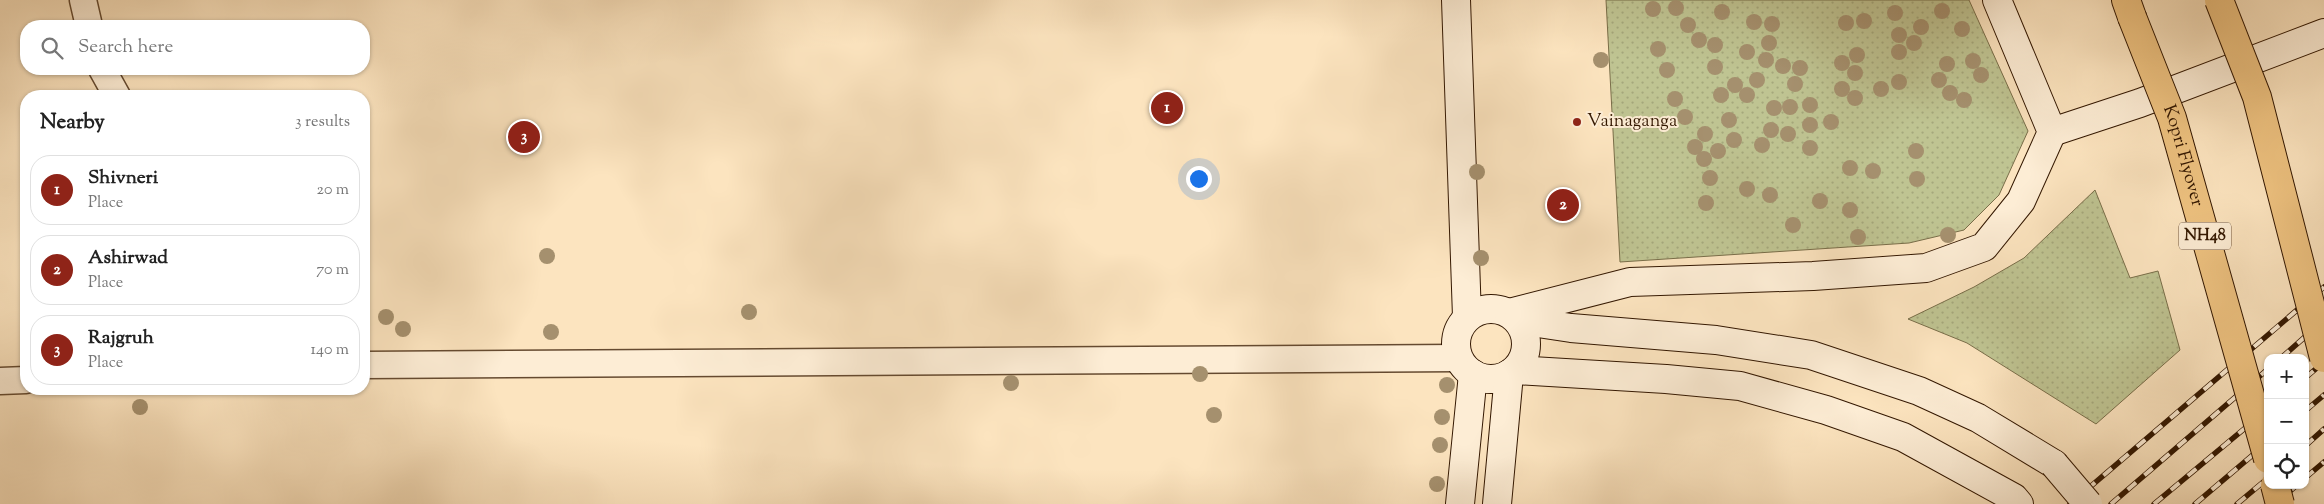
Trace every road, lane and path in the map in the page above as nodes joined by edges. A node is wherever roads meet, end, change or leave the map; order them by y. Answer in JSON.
{"nodes":[{"id":1,"x":83,"y":0,"type":"edge"},
{"id":2,"x":1456,"y":0,"type":"edge"},
{"id":3,"x":1996,"y":0,"type":"edge"},
{"id":4,"x":2219,"y":0,"type":"edge"},
{"id":5,"x":2129,"y":9,"type":"edge"},
{"id":6,"x":88,"y":20,"type":"edge"},
{"id":7,"x":2324,"y":33,"type":"edge"},
{"id":8,"x":105,"y":75,"type":"edge"},
{"id":9,"x":114,"y":90,"type":"edge"},
{"id":10,"x":2052,"y":132,"type":"junction"},
{"id":11,"x":1514,"y":316,"type":"junction"},
{"id":12,"x":1467,"y":317,"type":"junction"},
{"id":13,"x":370,"y":351,"type":"edge"},
{"id":14,"x":2324,"y":358,"type":"edge"},
{"id":15,"x":390,"y":364,"type":"junction"},
{"id":16,"x":370,"y":365,"type":"edge"},
{"id":17,"x":1466,"y":366,"type":"junction"},
{"id":18,"x":1512,"y":372,"type":"junction"},
{"id":19,"x":20,"y":380,"type":"edge"},
{"id":20,"x":0,"y":381,"type":"edge"},
{"id":21,"x":2264,"y":445,"type":"edge"},
{"id":22,"x":2276,"y":489,"type":"edge"},
{"id":23,"x":2016,"y":501,"type":"edge"},
{"id":24,"x":1460,"y":504,"type":"edge"},
{"id":25,"x":1497,"y":504,"type":"edge"},
{"id":26,"x":2088,"y":504,"type":"edge"},
{"id":27,"x":2280,"y":504,"type":"edge"}],
"edges":[{"from":1,"to":6,"type":"street"},
{"from":2,"to":12,"type":"main road"},
{"from":3,"to":10,"type":"main road"},
{"from":4,"to":14,"type":"highway","bridge":true},
{"from":5,"to":21,"type":"highway","name":"Kopri Flyover","number":"NH48","bridge":true},
{"from":7,"to":10,"type":"main road"},
{"from":8,"to":9,"type":"street"},
{"from":10,"to":11,"type":"main road"},
{"from":11,"to":12,"type":"main road"},
{"from":11,"to":18,"type":"main road"},
{"from":11,"to":26,"type":"main road","bridge":true},
{"from":12,"to":17,"type":"main road"},
{"from":13,"to":15,"type":"street"},
{"from":15,"to":16,"type":"street"},
{"from":15,"to":17,"type":"street"},
{"from":17,"to":18,"type":"main road"},
{"from":17,"to":24,"type":"main road"},
{"from":18,"to":23,"type":"main road"},
{"from":18,"to":25,"type":"main road"},
{"from":19,"to":20,"type":"street"},
{"from":22,"to":27,"type":"highway","bridge":true}]}
